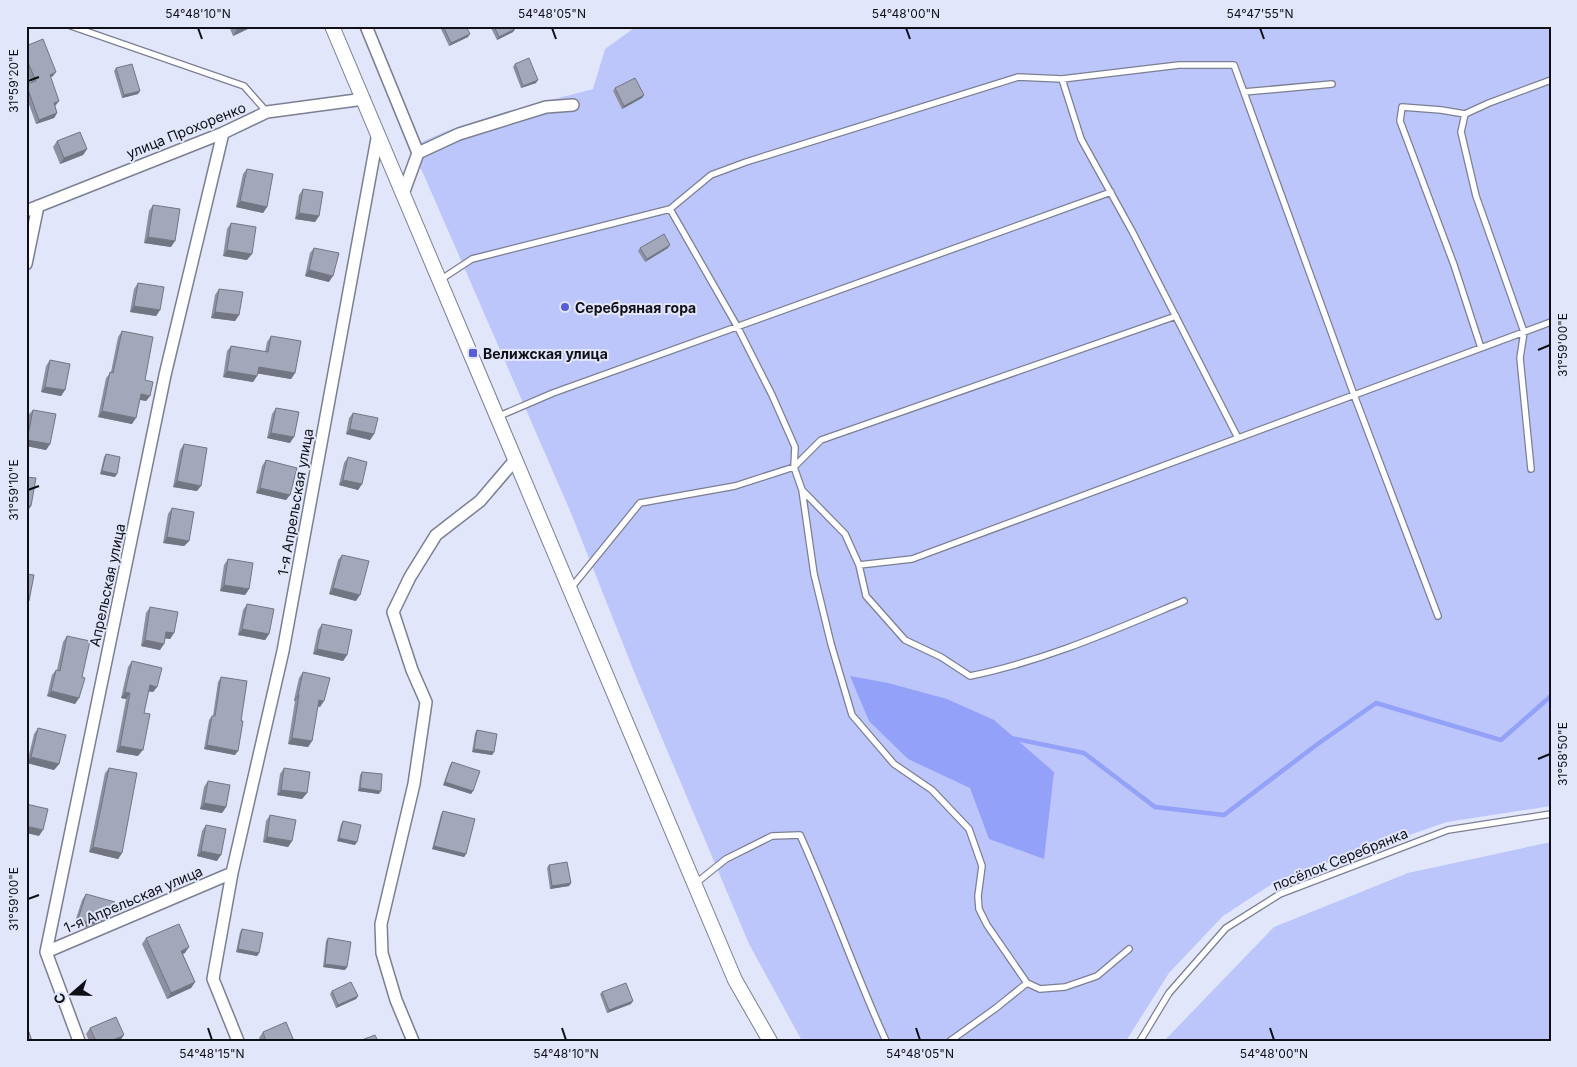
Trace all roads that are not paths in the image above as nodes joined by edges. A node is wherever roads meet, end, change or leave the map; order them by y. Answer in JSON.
{"nodes":[{"id":1,"x":71,"y":26,"type":"edge"},
{"id":2,"x":332,"y":26,"type":"edge"},
{"id":3,"x":366,"y":26,"type":"edge"},
{"id":4,"x":1062,"y":79,"type":"junction"},
{"id":5,"x":1551,"y":80,"type":"edge"},
{"id":6,"x":1332,"y":84,"type":"dead end"},
{"id":7,"x":1244,"y":92,"type":"junction"},
{"id":8,"x":364,"y":99,"type":"junction"},
{"id":9,"x":573,"y":105,"type":"dead end"},
{"id":10,"x":267,"y":112,"type":"junction"},
{"id":11,"x":1465,"y":114,"type":"junction"},
{"id":12,"x":223,"y":133,"type":"junction"},
{"id":13,"x":378,"y":134,"type":"junction"},
{"id":14,"x":418,"y":153,"type":"junction"},
{"id":15,"x":1111,"y":192,"type":"junction"},
{"id":16,"x":403,"y":194,"type":"junction"},
{"id":17,"x":38,"y":206,"type":"junction"},
{"id":18,"x":670,"y":209,"type":"junction"},
{"id":19,"x":26,"y":211,"type":"edge"},
{"id":20,"x":26,"y":264,"type":"edge"},
{"id":21,"x":440,"y":280,"type":"junction"},
{"id":22,"x":1176,"y":316,"type":"junction"},
{"id":23,"x":1551,"y":322,"type":"edge"},
{"id":24,"x":737,"y":326,"type":"junction"},
{"id":25,"x":1524,"y":332,"type":"junction"},
{"id":26,"x":1481,"y":348,"type":"junction"},
{"id":27,"x":1354,"y":396,"type":"junction"},
{"id":28,"x":497,"y":417,"type":"junction"},
{"id":29,"x":1238,"y":438,"type":"junction"},
{"id":30,"x":515,"y":460,"type":"junction"},
{"id":31,"x":794,"y":468,"type":"junction"},
{"id":32,"x":1531,"y":469,"type":"dead end"},
{"id":33,"x":802,"y":490,"type":"junction"},
{"id":34,"x":859,"y":565,"type":"junction"},
{"id":35,"x":570,"y":590,"type":"junction"},
{"id":36,"x":1184,"y":601,"type":"dead end"},
{"id":37,"x":1438,"y":616,"type":"dead end"},
{"id":38,"x":1551,"y":814,"type":"edge"},
{"id":39,"x":232,"y":873,"type":"junction"},
{"id":40,"x":694,"y":885,"type":"junction"},
{"id":41,"x":1129,"y":949,"type":"dead end"},
{"id":42,"x":46,"y":952,"type":"junction"},
{"id":43,"x":1027,"y":983,"type":"junction"},
{"id":44,"x":78,"y":1041,"type":"edge"},
{"id":45,"x":238,"y":1041,"type":"edge"},
{"id":46,"x":414,"y":1041,"type":"edge"},
{"id":47,"x":770,"y":1041,"type":"edge"},
{"id":48,"x":886,"y":1041,"type":"edge"},
{"id":49,"x":950,"y":1041,"type":"edge"},
{"id":50,"x":1140,"y":1041,"type":"edge"}],
"edges":[{"from":1,"to":10,"type":"lane"},
{"from":2,"to":8,"type":"street"},
{"from":3,"to":14,"type":"street"},
{"from":4,"to":7,"type":"lane"},
{"from":4,"to":15,"type":"lane"},
{"from":4,"to":18,"type":"lane"},
{"from":5,"to":11,"type":"lane"},
{"from":6,"to":7,"type":"lane"},
{"from":7,"to":27,"type":"lane"},
{"from":8,"to":10,"type":"street","name":"улица Прохоренко"},
{"from":8,"to":13,"type":"street"},
{"from":9,"to":14,"type":"street"},
{"from":10,"to":12,"type":"street","name":"улица Прохоренко"},
{"from":11,"to":25,"type":"lane"},
{"from":11,"to":26,"type":"lane"},
{"from":12,"to":17,"type":"street","name":"улица Прохоренко"},
{"from":12,"to":42,"type":"street","name":"Апрельская улица"},
{"from":13,"to":16,"type":"street"},
{"from":13,"to":39,"type":"street","name":"1-я Апрельская улица"},
{"from":14,"to":16,"type":"street"},
{"from":15,"to":22,"type":"lane"},
{"from":15,"to":24,"type":"lane"},
{"from":16,"to":21,"type":"street"},
{"from":17,"to":19,"type":"street","name":"улица Прохоренко"},
{"from":17,"to":20,"type":"street"},
{"from":18,"to":21,"type":"lane"},
{"from":18,"to":24,"type":"lane"},
{"from":21,"to":28,"type":"street"},
{"from":22,"to":29,"type":"lane"},
{"from":22,"to":31,"type":"lane"},
{"from":23,"to":25,"type":"lane"},
{"from":24,"to":28,"type":"lane"},
{"from":24,"to":31,"type":"lane"},
{"from":25,"to":26,"type":"lane"},
{"from":25,"to":32,"type":"lane"},
{"from":26,"to":27,"type":"lane"},
{"from":27,"to":29,"type":"lane"},
{"from":27,"to":37,"type":"lane"},
{"from":28,"to":30,"type":"street"},
{"from":29,"to":34,"type":"lane"},
{"from":30,"to":35,"type":"street"},
{"from":30,"to":46,"type":"street"},
{"from":31,"to":33,"type":"lane"},
{"from":31,"to":35,"type":"lane"},
{"from":33,"to":34,"type":"lane"},
{"from":33,"to":43,"type":"lane"},
{"from":34,"to":36,"type":"lane"},
{"from":35,"to":40,"type":"street"},
{"from":38,"to":50,"type":"lane","name":"посёлок Серебрянка"},
{"from":39,"to":42,"type":"street","name":"1-я Апрельская улица"},
{"from":39,"to":45,"type":"street","name":"1-я Апрельская улица"},
{"from":40,"to":47,"type":"street"},
{"from":40,"to":48,"type":"lane"},
{"from":41,"to":43,"type":"lane"},
{"from":42,"to":44,"type":"street"},
{"from":43,"to":49,"type":"lane"}]}
